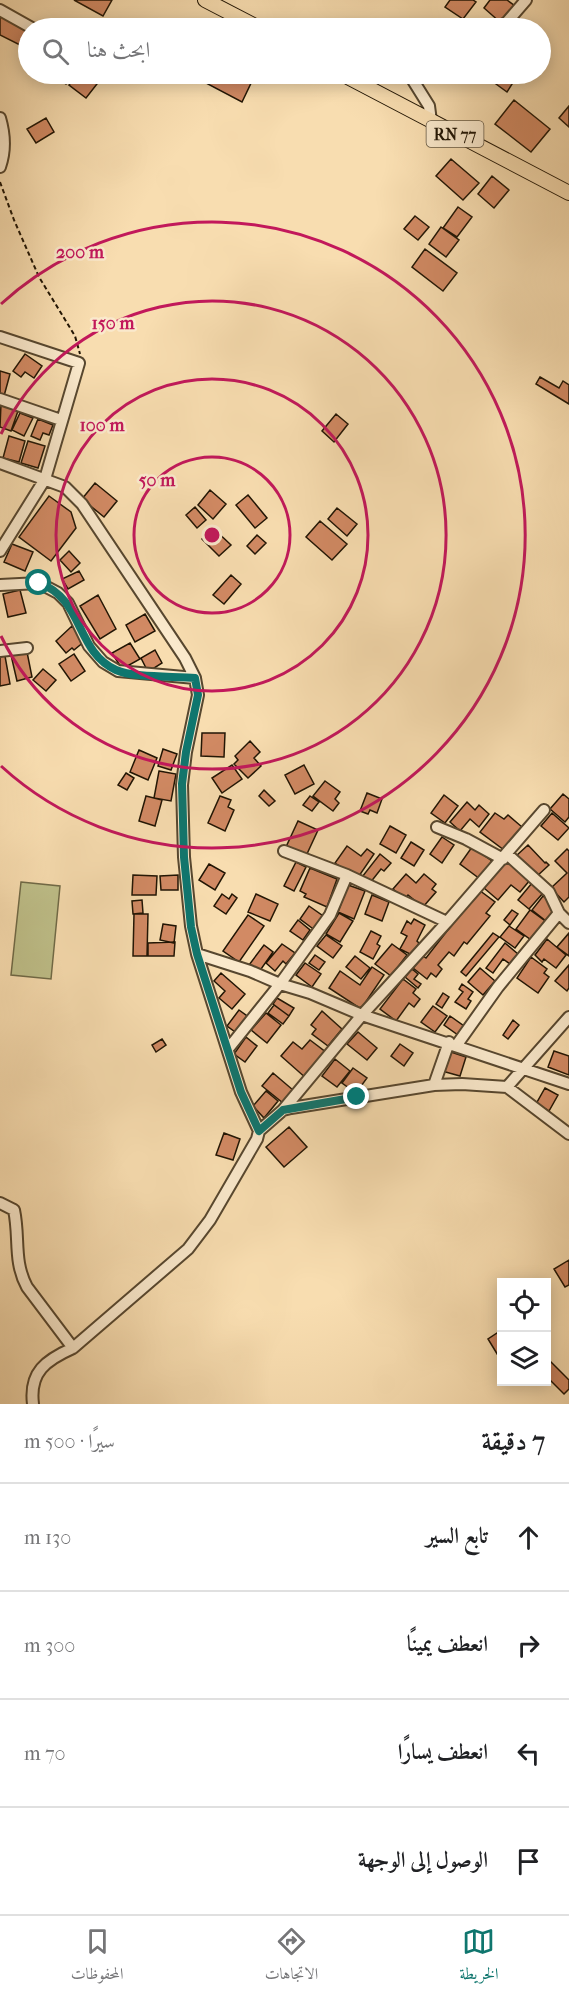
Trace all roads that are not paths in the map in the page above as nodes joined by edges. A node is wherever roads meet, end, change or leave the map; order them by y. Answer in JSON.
{"nodes":[{"id":1,"x":205,"y":0,"type":"edge"},
{"id":2,"x":526,"y":0,"type":"edge"},
{"id":3,"x":0,"y":10,"type":"edge"},
{"id":4,"x":240,"y":18,"type":"edge"},
{"id":5,"x":510,"y":18,"type":"edge"},
{"id":6,"x":18,"y":20,"type":"edge"},
{"id":7,"x":361,"y":84,"type":"edge"},
{"id":8,"x":415,"y":84,"type":"edge"},
{"id":9,"x":0,"y":118,"type":"edge"},
{"id":10,"x":431,"y":121,"type":"junction"},
{"id":11,"x":0,"y":167,"type":"edge"},
{"id":12,"x":569,"y":193,"type":"edge"},
{"id":13,"x":0,"y":337,"type":"edge"},
{"id":14,"x":0,"y":399,"type":"edge"},
{"id":15,"x":61,"y":420,"type":"junction"},
{"id":16,"x":0,"y":463,"type":"edge"},
{"id":17,"x":45,"y":479,"type":"junction"},
{"id":18,"x":4,"y":534,"type":"edge"},
{"id":19,"x":0,"y":550,"type":"edge"},
{"id":20,"x":0,"y":585,"type":"edge"},
{"id":21,"x":27,"y":648,"type":"dead end"},
{"id":22,"x":0,"y":651,"type":"edge"},
{"id":23,"x":195,"y":678,"type":"junction"},
{"id":24,"x":544,"y":810,"type":"dead end"},
{"id":25,"x":437,"y":827,"type":"dead end"},
{"id":26,"x":284,"y":851,"type":"dead end"},
{"id":27,"x":505,"y":856,"type":"junction"},
{"id":28,"x":346,"y":875,"type":"junction"},
{"id":29,"x":559,"y":913,"type":"junction"},
{"id":30,"x":447,"y":922,"type":"junction"},
{"id":31,"x":569,"y":923,"type":"edge"},
{"id":32,"x":197,"y":954,"type":"junction"},
{"id":33,"x":280,"y":984,"type":"junction"},
{"id":34,"x":362,"y":1015,"type":"junction"},
{"id":35,"x":569,"y":1017,"type":"edge"},
{"id":36,"x":452,"y":1044,"type":"junction"},
{"id":37,"x":228,"y":1049,"type":"junction"},
{"id":38,"x":523,"y":1067,"type":"junction"},
{"id":39,"x":569,"y":1084,"type":"edge"},
{"id":40,"x":434,"y":1085,"type":"junction"},
{"id":41,"x":507,"y":1087,"type":"junction"},
{"id":42,"x":283,"y":1110,"type":"junction"},
{"id":43,"x":259,"y":1131,"type":"junction"},
{"id":44,"x":569,"y":1134,"type":"edge"},
{"id":45,"x":0,"y":1203,"type":"edge"},
{"id":46,"x":73,"y":1348,"type":"junction"},
{"id":47,"x":33,"y":1404,"type":"edge"}],
"edges":[{"from":1,"to":4,"type":"main road"},
{"from":2,"to":5,"type":"street"},
{"from":3,"to":6,"type":"street"},
{"from":7,"to":10,"type":"main road","number":"RN 77"},
{"from":8,"to":10,"type":"street"},
{"from":9,"to":11,"type":"street"},
{"from":10,"to":12,"type":"main road","number":"RN 77"},
{"from":13,"to":15,"type":"street"},
{"from":14,"to":15,"type":"street"},
{"from":15,"to":17,"type":"street"},
{"from":16,"to":17,"type":"street"},
{"from":17,"to":18,"type":"street"},
{"from":17,"to":23,"type":"street"},
{"from":18,"to":19,"type":"street"},
{"from":20,"to":23,"type":"street"},
{"from":21,"to":22,"type":"street"},
{"from":23,"to":32,"type":"street"},
{"from":24,"to":27,"type":"street"},
{"from":25,"to":27,"type":"street"},
{"from":26,"to":28,"type":"street"},
{"from":27,"to":29,"type":"street"},
{"from":27,"to":30,"type":"street"},
{"from":28,"to":30,"type":"street"},
{"from":28,"to":33,"type":"street"},
{"from":29,"to":31,"type":"street"},
{"from":29,"to":36,"type":"street"},
{"from":30,"to":34,"type":"street"},
{"from":32,"to":33,"type":"street"},
{"from":32,"to":37,"type":"street"},
{"from":33,"to":34,"type":"street"},
{"from":33,"to":37,"type":"street"},
{"from":34,"to":36,"type":"street"},
{"from":34,"to":42,"type":"street"},
{"from":35,"to":38,"type":"street"},
{"from":36,"to":38,"type":"street"},
{"from":36,"to":40,"type":"street"},
{"from":37,"to":43,"type":"street"},
{"from":38,"to":39,"type":"street"},
{"from":38,"to":41,"type":"street"},
{"from":40,"to":41,"type":"street"},
{"from":40,"to":42,"type":"street"},
{"from":41,"to":44,"type":"street"},
{"from":42,"to":43,"type":"street"},
{"from":43,"to":46,"type":"street"},
{"from":45,"to":46,"type":"street"},
{"from":46,"to":47,"type":"street"}]}
